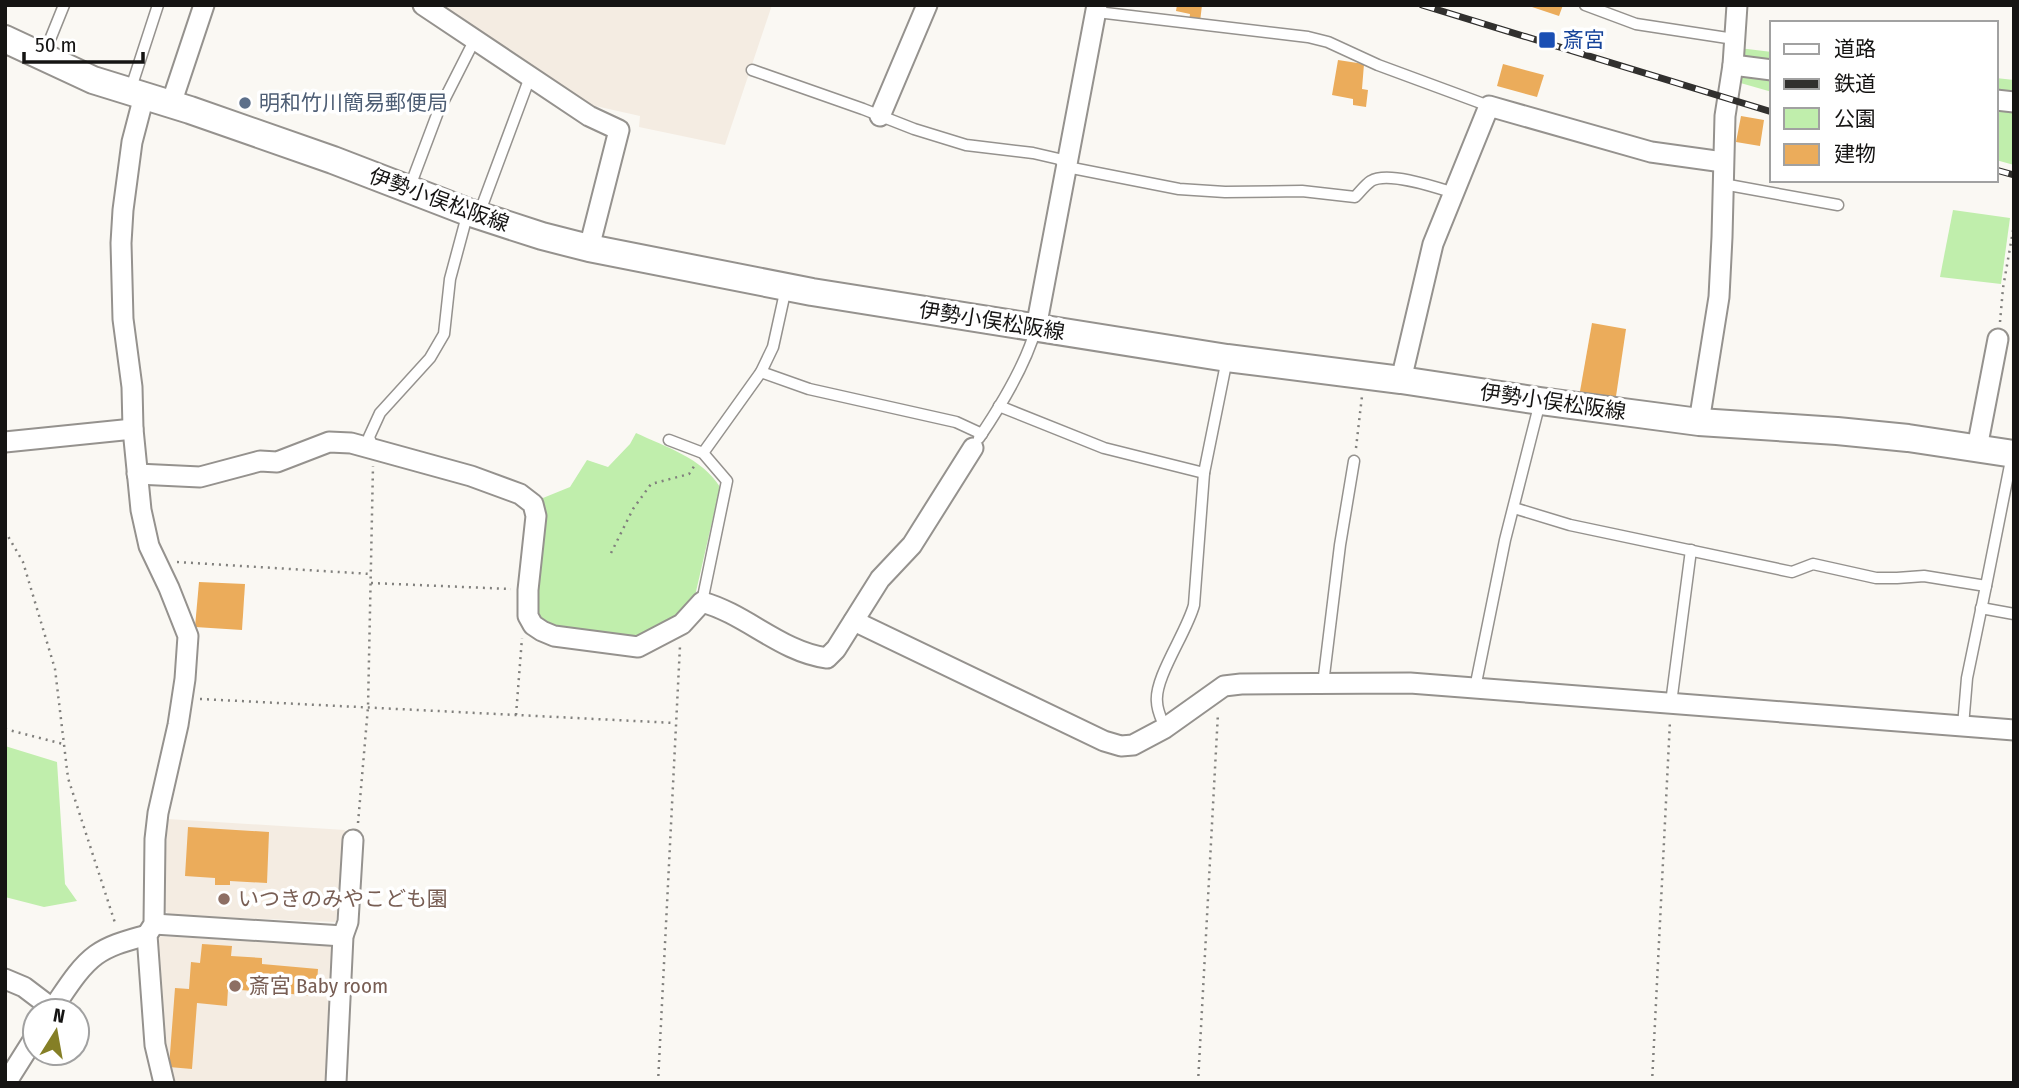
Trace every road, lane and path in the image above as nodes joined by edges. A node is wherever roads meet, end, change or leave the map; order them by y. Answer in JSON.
{"nodes":[{"id":1,"x":64,"y":5,"type":"edge"},
{"id":2,"x":158,"y":5,"type":"edge"},
{"id":3,"x":204,"y":5,"type":"edge"},
{"id":4,"x":423,"y":5,"type":"edge"},
{"id":5,"x":927,"y":5,"type":"edge"},
{"id":6,"x":1584,"y":5,"type":"edge"},
{"id":7,"x":1737,"y":5,"type":"edge"},
{"id":8,"x":1097,"y":9,"type":"edge"},
{"id":9,"x":5,"y":39,"type":"edge"},
{"id":10,"x":475,"y":39,"type":"junction"},
{"id":11,"x":1734,"y":39,"type":"junction"},
{"id":12,"x":43,"y":57,"type":"junction"},
{"id":13,"x":1733,"y":65,"type":"junction"},
{"id":14,"x":752,"y":70,"type":"dead end"},
{"id":15,"x":1770,"y":70,"type":"edge"},
{"id":16,"x":530,"y":77,"type":"junction"},
{"id":17,"x":137,"y":93,"type":"junction"},
{"id":18,"x":171,"y":104,"type":"junction"},
{"id":19,"x":1489,"y":106,"type":"junction"},
{"id":20,"x":880,"y":116,"type":"junction"},
{"id":21,"x":1723,"y":162,"type":"junction"},
{"id":22,"x":1067,"y":167,"type":"junction"},
{"id":23,"x":1723,"y":184,"type":"junction"},
{"id":24,"x":409,"y":191,"type":"junction"},
{"id":25,"x":1454,"y":193,"type":"junction"},
{"id":26,"x":1838,"y":205,"type":"dead end"},
{"id":27,"x":473,"y":214,"type":"junction"},
{"id":28,"x":2014,"y":225,"type":"edge"},
{"id":29,"x":589,"y":247,"type":"junction"},
{"id":30,"x":787,"y":287,"type":"junction"},
{"id":31,"x":1036,"y":328,"type":"junction"},
{"id":32,"x":1998,"y":339,"type":"joint"},
{"id":33,"x":1227,"y":358,"type":"junction"},
{"id":34,"x":761,"y":372,"type":"junction"},
{"id":35,"x":1364,"y":375,"type":"junction"},
{"id":36,"x":1401,"y":380,"type":"junction"},
{"id":37,"x":1540,"y":401,"type":"junction"},
{"id":38,"x":999,"y":406,"type":"junction"},
{"id":39,"x":1699,"y":422,"type":"junction"},
{"id":40,"x":133,"y":429,"type":"junction"},
{"id":41,"x":669,"y":440,"type":"dead end"},
{"id":42,"x":977,"y":441,"type":"junction"},
{"id":43,"x":5,"y":442,"type":"edge"},
{"id":44,"x":373,"y":449,"type":"junction"},
{"id":45,"x":1977,"y":449,"type":"junction"},
{"id":46,"x":703,"y":453,"type":"junction"},
{"id":47,"x":2013,"y":454,"type":"edge"},
{"id":48,"x":1354,"y":461,"type":"joint"},
{"id":49,"x":1205,"y":473,"type":"junction"},
{"id":50,"x":137,"y":474,"type":"junction"},
{"id":51,"x":1514,"y":508,"type":"junction"},
{"id":52,"x":5,"y":531,"type":"edge"},
{"id":53,"x":1691,"y":550,"type":"junction"},
{"id":54,"x":611,"y":553,"type":"dead end"},
{"id":55,"x":156,"y":561,"type":"junction"},
{"id":56,"x":371,"y":574,"type":"junction"},
{"id":57,"x":371,"y":583,"type":"junction"},
{"id":58,"x":1986,"y":586,"type":"junction"},
{"id":59,"x":528,"y":590,"type":"junction"},
{"id":60,"x":702,"y":602,"type":"junction"},
{"id":61,"x":1981,"y":608,"type":"junction"},
{"id":62,"x":2014,"y":614,"type":"edge"},
{"id":63,"x":528,"y":616,"type":"junction"},
{"id":64,"x":854,"y":621,"type":"junction"},
{"id":65,"x":682,"y":624,"type":"junction"},
{"id":66,"x":1323,"y":684,"type":"junction"},
{"id":67,"x":1475,"y":688,"type":"junction"},
{"id":68,"x":1212,"y":694,"type":"junction"},
{"id":69,"x":182,"y":698,"type":"junction"},
{"id":70,"x":1671,"y":704,"type":"junction"},
{"id":71,"x":368,"y":707,"type":"junction"},
{"id":72,"x":516,"y":715,"type":"junction"},
{"id":73,"x":675,"y":723,"type":"junction"},
{"id":74,"x":1963,"y":726,"type":"junction"},
{"id":75,"x":5,"y":729,"type":"edge"},
{"id":76,"x":1165,"y":729,"type":"junction"},
{"id":77,"x":2014,"y":730,"type":"edge"},
{"id":78,"x":63,"y":744,"type":"junction"},
{"id":79,"x":353,"y":841,"type":"joint"},
{"id":80,"x":151,"y":930,"type":"junction"},
{"id":81,"x":343,"y":936,"type":"junction"},
{"id":82,"x":121,"y":942,"type":"junction"},
{"id":83,"x":5,"y":979,"type":"edge"},
{"id":84,"x":36,"y":997,"type":"edge"},
{"id":85,"x":61,"y":997,"type":"edge"},
{"id":86,"x":21,"y":1059,"type":"edge"},
{"id":87,"x":6,"y":1083,"type":"edge"},
{"id":88,"x":164,"y":1083,"type":"edge"},
{"id":89,"x":336,"y":1083,"type":"edge"},
{"id":90,"x":658,"y":1083,"type":"edge"},
{"id":91,"x":1198,"y":1083,"type":"edge"},
{"id":92,"x":1651,"y":1083,"type":"edge"}],
"edges":[{"from":1,"to":12,"type":"lane"},
{"from":2,"to":17,"type":"lane"},
{"from":3,"to":18,"type":"street"},
{"from":4,"to":10,"type":"street"},
{"from":5,"to":20,"type":"street"},
{"from":6,"to":11,"type":"lane"},
{"from":7,"to":11,"type":"street"},
{"from":8,"to":19,"type":"lane"},
{"from":8,"to":22,"type":"street"},
{"from":9,"to":12,"type":"main road","name":"伊勢小俣松阪線"},
{"from":10,"to":16,"type":"street"},
{"from":10,"to":24,"type":"lane"},
{"from":11,"to":13,"type":"street"},
{"from":12,"to":17,"type":"main road","name":"伊勢小俣松阪線"},
{"from":13,"to":15,"type":"street"},
{"from":13,"to":21,"type":"street"},
{"from":14,"to":20,"type":"lane"},
{"from":16,"to":27,"type":"lane"},
{"from":16,"to":29,"type":"street"},
{"from":17,"to":18,"type":"main road","name":"伊勢小俣松阪線"},
{"from":17,"to":40,"type":"street"},
{"from":18,"to":24,"type":"main road","name":"伊勢小俣松阪線"},
{"from":19,"to":21,"type":"street"},
{"from":19,"to":25,"type":"street"},
{"from":20,"to":22,"type":"lane"},
{"from":21,"to":23,"type":"street"},
{"from":22,"to":25,"type":"lane"},
{"from":22,"to":31,"type":"street"},
{"from":23,"to":26,"type":"lane"},
{"from":23,"to":39,"type":"street"},
{"from":24,"to":27,"type":"main road","name":"伊勢小俣松阪線"},
{"from":25,"to":36,"type":"street"},
{"from":27,"to":29,"type":"main road","name":"伊勢小俣松阪線"},
{"from":27,"to":44,"type":"lane"},
{"from":28,"to":32,"type":"path"},
{"from":29,"to":30,"type":"main road","name":"伊勢小俣松阪線"},
{"from":30,"to":31,"type":"main road","name":"伊勢小俣松阪線"},
{"from":30,"to":34,"type":"lane"},
{"from":31,"to":33,"type":"main road","name":"伊勢小俣松阪線"},
{"from":31,"to":38,"type":"lane"},
{"from":32,"to":45,"type":"street"},
{"from":33,"to":35,"type":"main road","name":"伊勢小俣松阪線"},
{"from":33,"to":49,"type":"lane"},
{"from":34,"to":42,"type":"lane"},
{"from":34,"to":46,"type":"lane"},
{"from":35,"to":36,"type":"main road","name":"伊勢小俣松阪線"},
{"from":35,"to":48,"type":"path"},
{"from":36,"to":37,"type":"main road","name":"伊勢小俣松阪線"},
{"from":37,"to":39,"type":"main road","name":"伊勢小俣松阪線"},
{"from":37,"to":51,"type":"lane"},
{"from":38,"to":42,"type":"lane"},
{"from":38,"to":49,"type":"lane"},
{"from":39,"to":45,"type":"main road","name":"伊勢小俣松阪線"},
{"from":40,"to":43,"type":"street"},
{"from":40,"to":50,"type":"street"},
{"from":41,"to":46,"type":"lane"},
{"from":42,"to":64,"type":"street"},
{"from":44,"to":50,"type":"street"},
{"from":44,"to":56,"type":"path"},
{"from":44,"to":59,"type":"street"},
{"from":45,"to":47,"type":"main road","name":"伊勢小俣松阪線"},
{"from":46,"to":54,"type":"path"},
{"from":46,"to":60,"type":"lane"},
{"from":47,"to":58,"type":"lane"},
{"from":48,"to":66,"type":"lane"},
{"from":49,"to":76,"type":"lane"},
{"from":50,"to":55,"type":"street"},
{"from":51,"to":53,"type":"lane"},
{"from":51,"to":67,"type":"lane"},
{"from":52,"to":78,"type":"path"},
{"from":53,"to":58,"type":"lane"},
{"from":53,"to":70,"type":"lane"},
{"from":55,"to":56,"type":"path"},
{"from":55,"to":69,"type":"street"},
{"from":56,"to":57,"type":"path"},
{"from":57,"to":59,"type":"path"},
{"from":57,"to":71,"type":"path"},
{"from":58,"to":61,"type":"lane"},
{"from":59,"to":63,"type":"street"},
{"from":60,"to":64,"type":"street"},
{"from":60,"to":65,"type":"street"},
{"from":61,"to":62,"type":"lane"},
{"from":61,"to":74,"type":"lane"},
{"from":63,"to":65,"type":"street"},
{"from":63,"to":72,"type":"path"},
{"from":64,"to":76,"type":"street"},
{"from":65,"to":73,"type":"path"},
{"from":66,"to":67,"type":"street"},
{"from":66,"to":68,"type":"street"},
{"from":67,"to":70,"type":"street"},
{"from":68,"to":76,"type":"street"},
{"from":68,"to":91,"type":"path"},
{"from":69,"to":71,"type":"path"},
{"from":69,"to":80,"type":"street"},
{"from":70,"to":74,"type":"street"},
{"from":70,"to":92,"type":"path"},
{"from":71,"to":72,"type":"path"},
{"from":71,"to":79,"type":"path"},
{"from":72,"to":73,"type":"path"},
{"from":73,"to":90,"type":"path"},
{"from":74,"to":77,"type":"street"},
{"from":75,"to":78,"type":"path"},
{"from":78,"to":82,"type":"path"},
{"from":79,"to":81,"type":"street"},
{"from":80,"to":81,"type":"street"},
{"from":80,"to":82,"type":"street"},
{"from":80,"to":88,"type":"street"},
{"from":81,"to":89,"type":"street"},
{"from":82,"to":85,"type":"street"},
{"from":83,"to":84,"type":"street"},
{"from":86,"to":87,"type":"street"}]}
